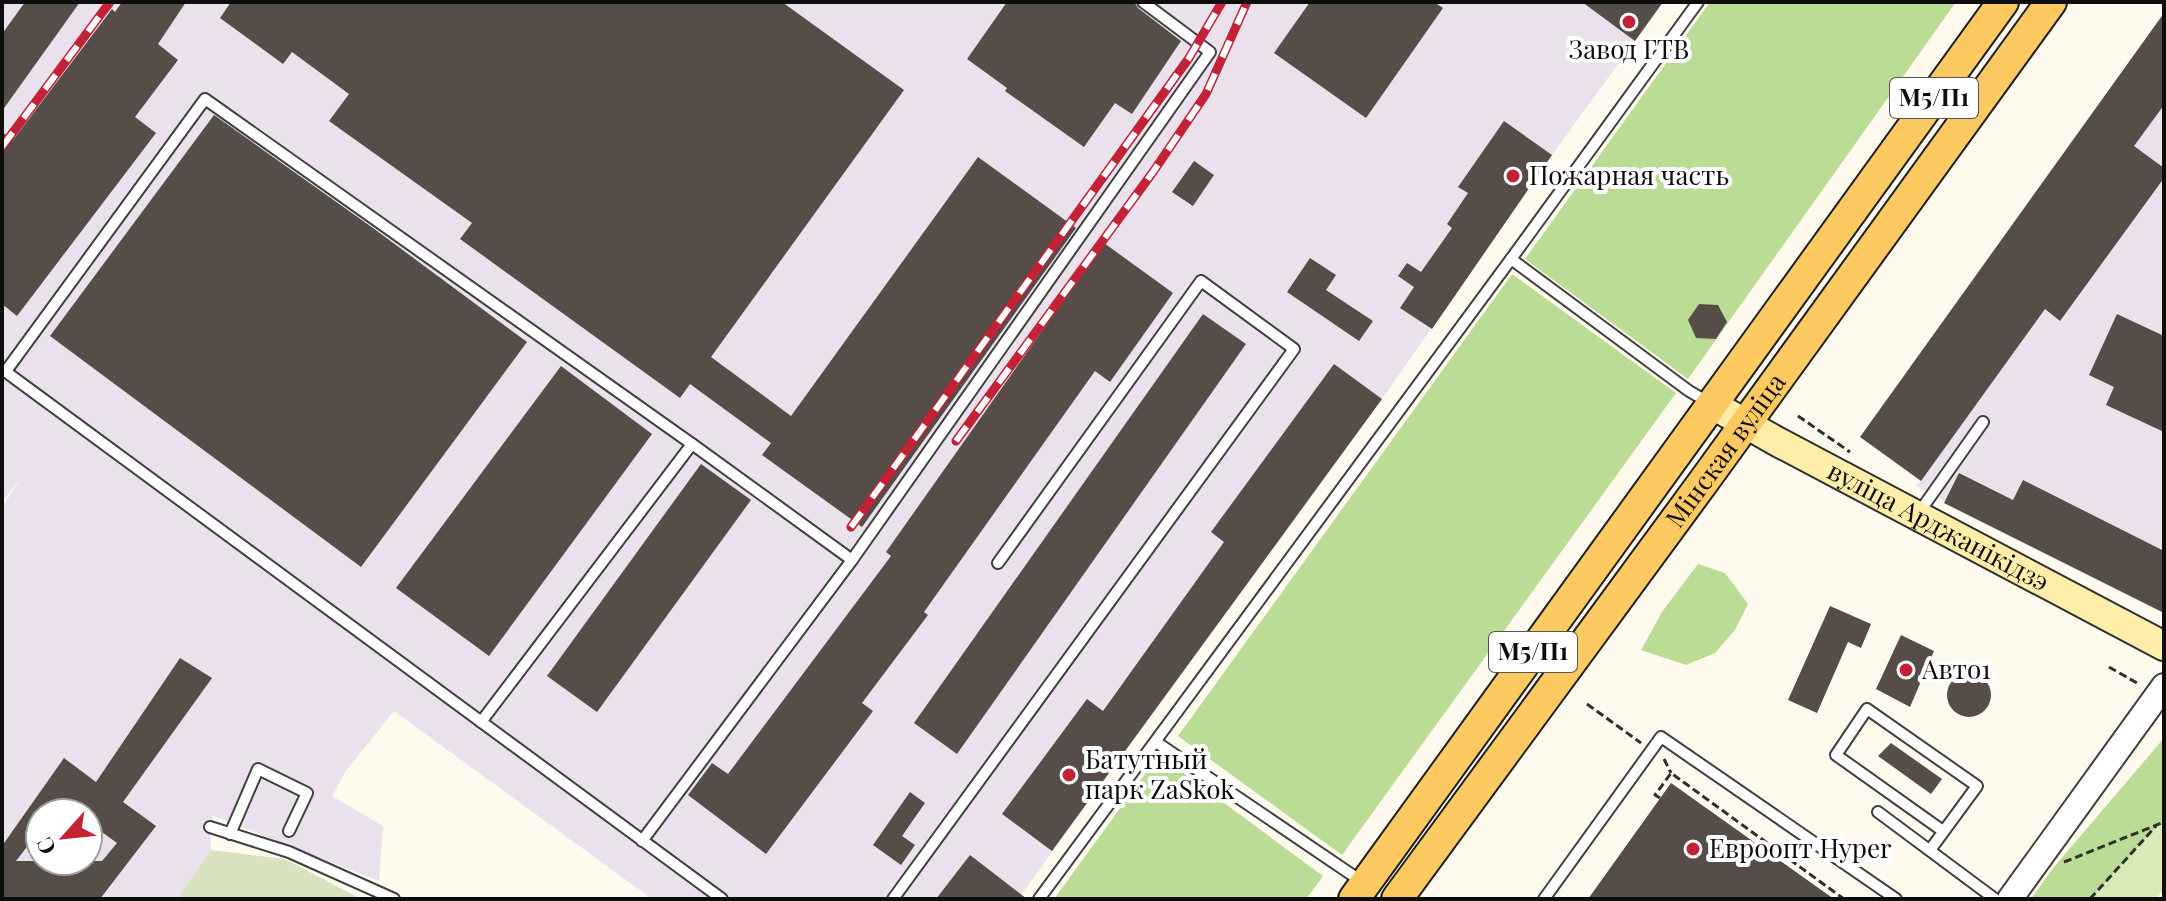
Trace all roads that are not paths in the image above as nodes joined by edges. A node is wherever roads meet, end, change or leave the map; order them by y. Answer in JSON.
{"nodes":[{"id":1,"x":1143,"y":2,"type":"edge"},
{"id":2,"x":1698,"y":2,"type":"edge"},
{"id":3,"x":2003,"y":2,"type":"edge"},
{"id":4,"x":2051,"y":2,"type":"edge"},
{"id":5,"x":1511,"y":259,"type":"junction"},
{"id":6,"x":4,"y":370,"type":"edge"},
{"id":7,"x":1713,"y":405,"type":"junction"},
{"id":8,"x":1983,"y":422,"type":"dead end"},
{"id":9,"x":1745,"y":424,"type":"junction"},
{"id":10,"x":692,"y":444,"type":"junction"},
{"id":11,"x":1917,"y":516,"type":"junction"},
{"id":12,"x":852,"y":560,"type":"junction"},
{"id":13,"x":998,"y":563,"type":"dead end"},
{"id":14,"x":2164,"y":646,"type":"edge"},
{"id":15,"x":2161,"y":690,"type":"edge"},
{"id":16,"x":481,"y":722,"type":"junction"},
{"id":17,"x":1156,"y":742,"type":"junction"},
{"id":18,"x":1878,"y":812,"type":"dead end"},
{"id":19,"x":210,"y":827,"type":"dead end"},
{"id":20,"x":289,"y":831,"type":"dead end"},
{"id":21,"x":1943,"y":831,"type":"junction"},
{"id":22,"x":230,"y":834,"type":"junction"},
{"id":23,"x":642,"y":841,"type":"junction"},
{"id":24,"x":1930,"y":850,"type":"junction"},
{"id":25,"x":1360,"y":892,"type":"edge"},
{"id":26,"x":394,"y":899,"type":"edge"},
{"id":27,"x":722,"y":899,"type":"edge"},
{"id":28,"x":893,"y":899,"type":"edge"},
{"id":29,"x":1039,"y":899,"type":"edge"},
{"id":30,"x":1397,"y":899,"type":"edge"},
{"id":31,"x":1544,"y":899,"type":"edge"},
{"id":32,"x":1896,"y":899,"type":"edge"},
{"id":33,"x":1995,"y":899,"type":"edge"},
{"id":34,"x":2010,"y":899,"type":"edge"}],
"edges":[{"from":1,"to":12,"type":"lane"},
{"from":2,"to":5,"type":"lane"},
{"from":3,"to":7,"type":"main road","name":"Мінская вуліца","number":"М5/П1"},
{"from":4,"to":9,"type":"main road","name":"Мінская вуліца","number":"М5/П1"},
{"from":5,"to":7,"type":"lane"},
{"from":5,"to":17,"type":"lane"},
{"from":6,"to":10,"type":"lane"},
{"from":6,"to":16,"type":"lane"},
{"from":7,"to":9,"type":"main road","name":"вуліца Арджанікідзэ"},
{"from":7,"to":25,"type":"main road","name":"Мінская вуліца","number":"М5/П1"},
{"from":8,"to":11,"type":"lane"},
{"from":9,"to":11,"type":"main road","name":"вуліца Арджанікідзэ"},
{"from":9,"to":30,"type":"main road","name":"Мінская вуліца","number":"М5/П1"},
{"from":10,"to":12,"type":"lane"},
{"from":10,"to":16,"type":"lane"},
{"from":11,"to":14,"type":"main road","name":"вуліца Арджанікідзэ"},
{"from":12,"to":23,"type":"lane"},
{"from":13,"to":28,"type":"lane"},
{"from":15,"to":34,"type":"street"},
{"from":16,"to":23,"type":"lane"},
{"from":17,"to":25,"type":"lane"},
{"from":17,"to":29,"type":"lane"},
{"from":18,"to":24,"type":"lane"},
{"from":19,"to":22,"type":"lane"},
{"from":20,"to":22,"type":"lane"},
{"from":21,"to":21,"type":"lane"},
{"from":21,"to":24,"type":"lane"},
{"from":22,"to":26,"type":"lane"},
{"from":23,"to":27,"type":"lane"},
{"from":24,"to":33,"type":"lane"},
{"from":31,"to":32,"type":"lane"}]}
